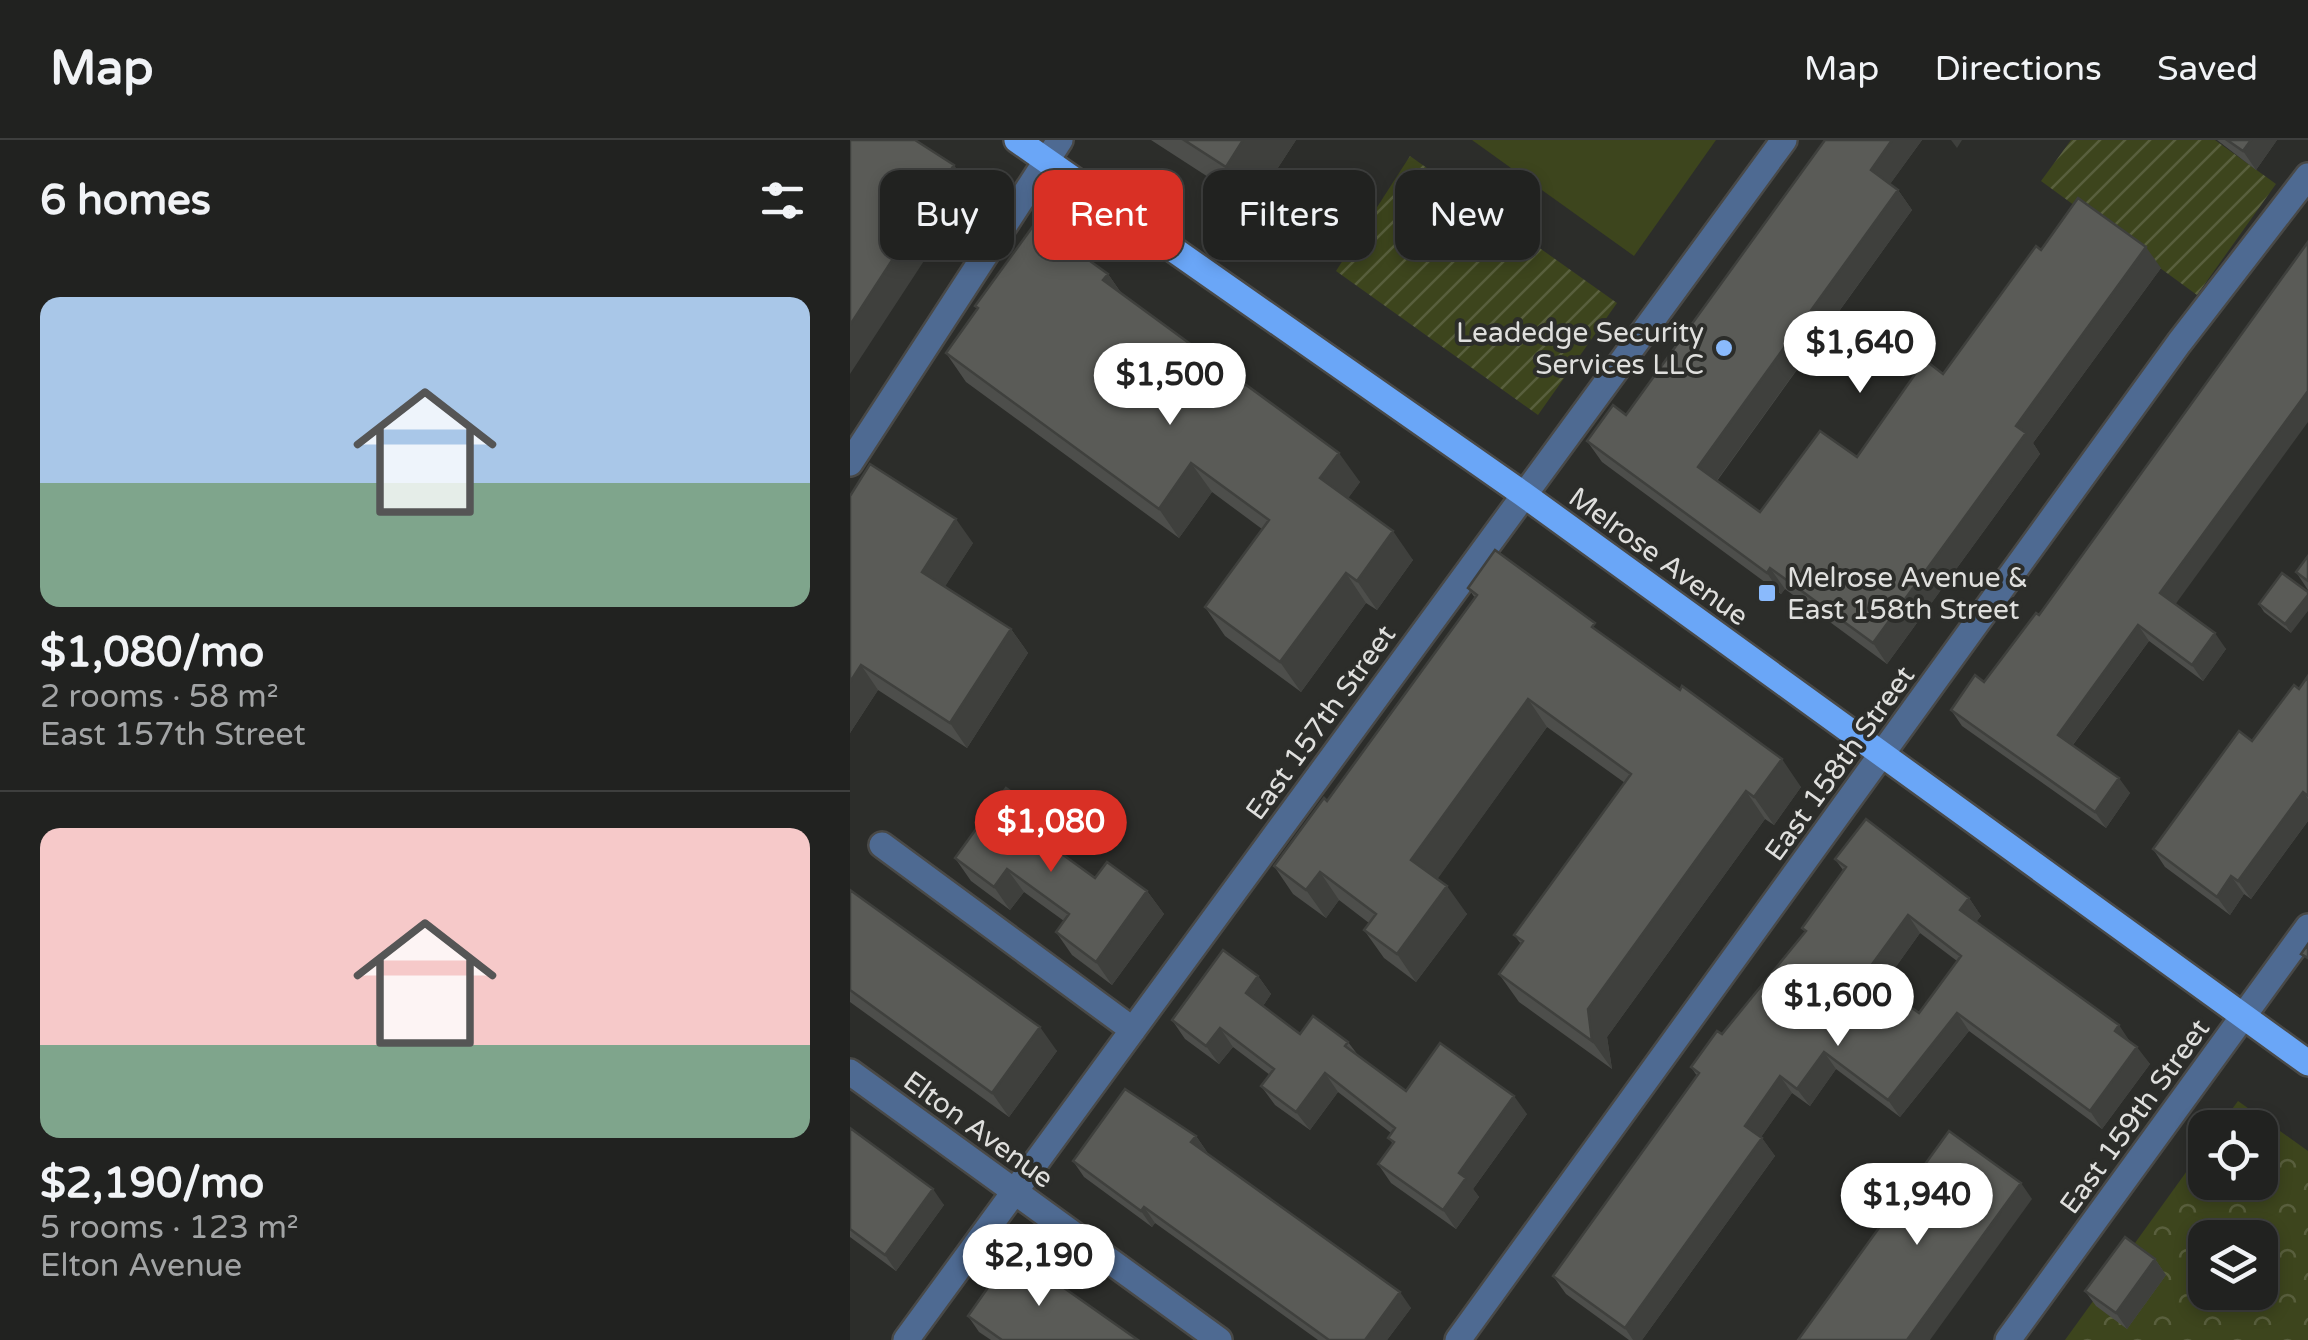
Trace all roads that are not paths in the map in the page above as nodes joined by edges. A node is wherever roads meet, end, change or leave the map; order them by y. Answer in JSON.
{"nodes":[{"id":1,"x":1017,"y":140,"type":"edge"},
{"id":2,"x":1784,"y":140,"type":"edge"},
{"id":3,"x":1054,"y":150,"type":"edge"},
{"id":4,"x":2308,"y":176,"type":"edge"},
{"id":5,"x":850,"y":464,"type":"edge"},
{"id":6,"x":1524,"y":494,"type":"junction"},
{"id":7,"x":1882,"y":755,"type":"junction"},
{"id":8,"x":882,"y":844,"type":"dead end"},
{"id":9,"x":2308,"y":927,"type":"edge"},
{"id":10,"x":2244,"y":1016,"type":"junction"},
{"id":11,"x":1133,"y":1030,"type":"junction"},
{"id":12,"x":2308,"y":1064,"type":"edge"},
{"id":13,"x":850,"y":1072,"type":"edge"},
{"id":14,"x":1015,"y":1192,"type":"junction"},
{"id":15,"x":906,"y":1340,"type":"edge"},
{"id":16,"x":1219,"y":1340,"type":"edge"},
{"id":17,"x":1458,"y":1340,"type":"edge"},
{"id":18,"x":2008,"y":1340,"type":"edge"}],
"edges":[{"from":1,"to":3,"type":"main road","name":"Melrose Avenue"},
{"from":2,"to":6,"type":"street","name":"East 157th Street"},
{"from":3,"to":5,"type":"street"},
{"from":3,"to":6,"type":"main road","name":"Melrose Avenue"},
{"from":4,"to":7,"type":"street","name":"East 158th Street"},
{"from":6,"to":7,"type":"main road","name":"Melrose Avenue"},
{"from":6,"to":11,"type":"street","name":"East 157th Street"},
{"from":7,"to":10,"type":"main road","name":"Melrose Avenue"},
{"from":7,"to":17,"type":"street","name":"East 158th Street"},
{"from":8,"to":11,"type":"street"},
{"from":9,"to":10,"type":"street","name":"East 159th Street"},
{"from":10,"to":12,"type":"main road","name":"Melrose Avenue"},
{"from":10,"to":18,"type":"street","name":"East 159th Street"},
{"from":11,"to":14,"type":"street","name":"East 157th Street"},
{"from":13,"to":14,"type":"street","name":"Elton Avenue"},
{"from":14,"to":15,"type":"street","name":"East 157th Street"},
{"from":14,"to":16,"type":"street","name":"Elton Avenue"}]}
